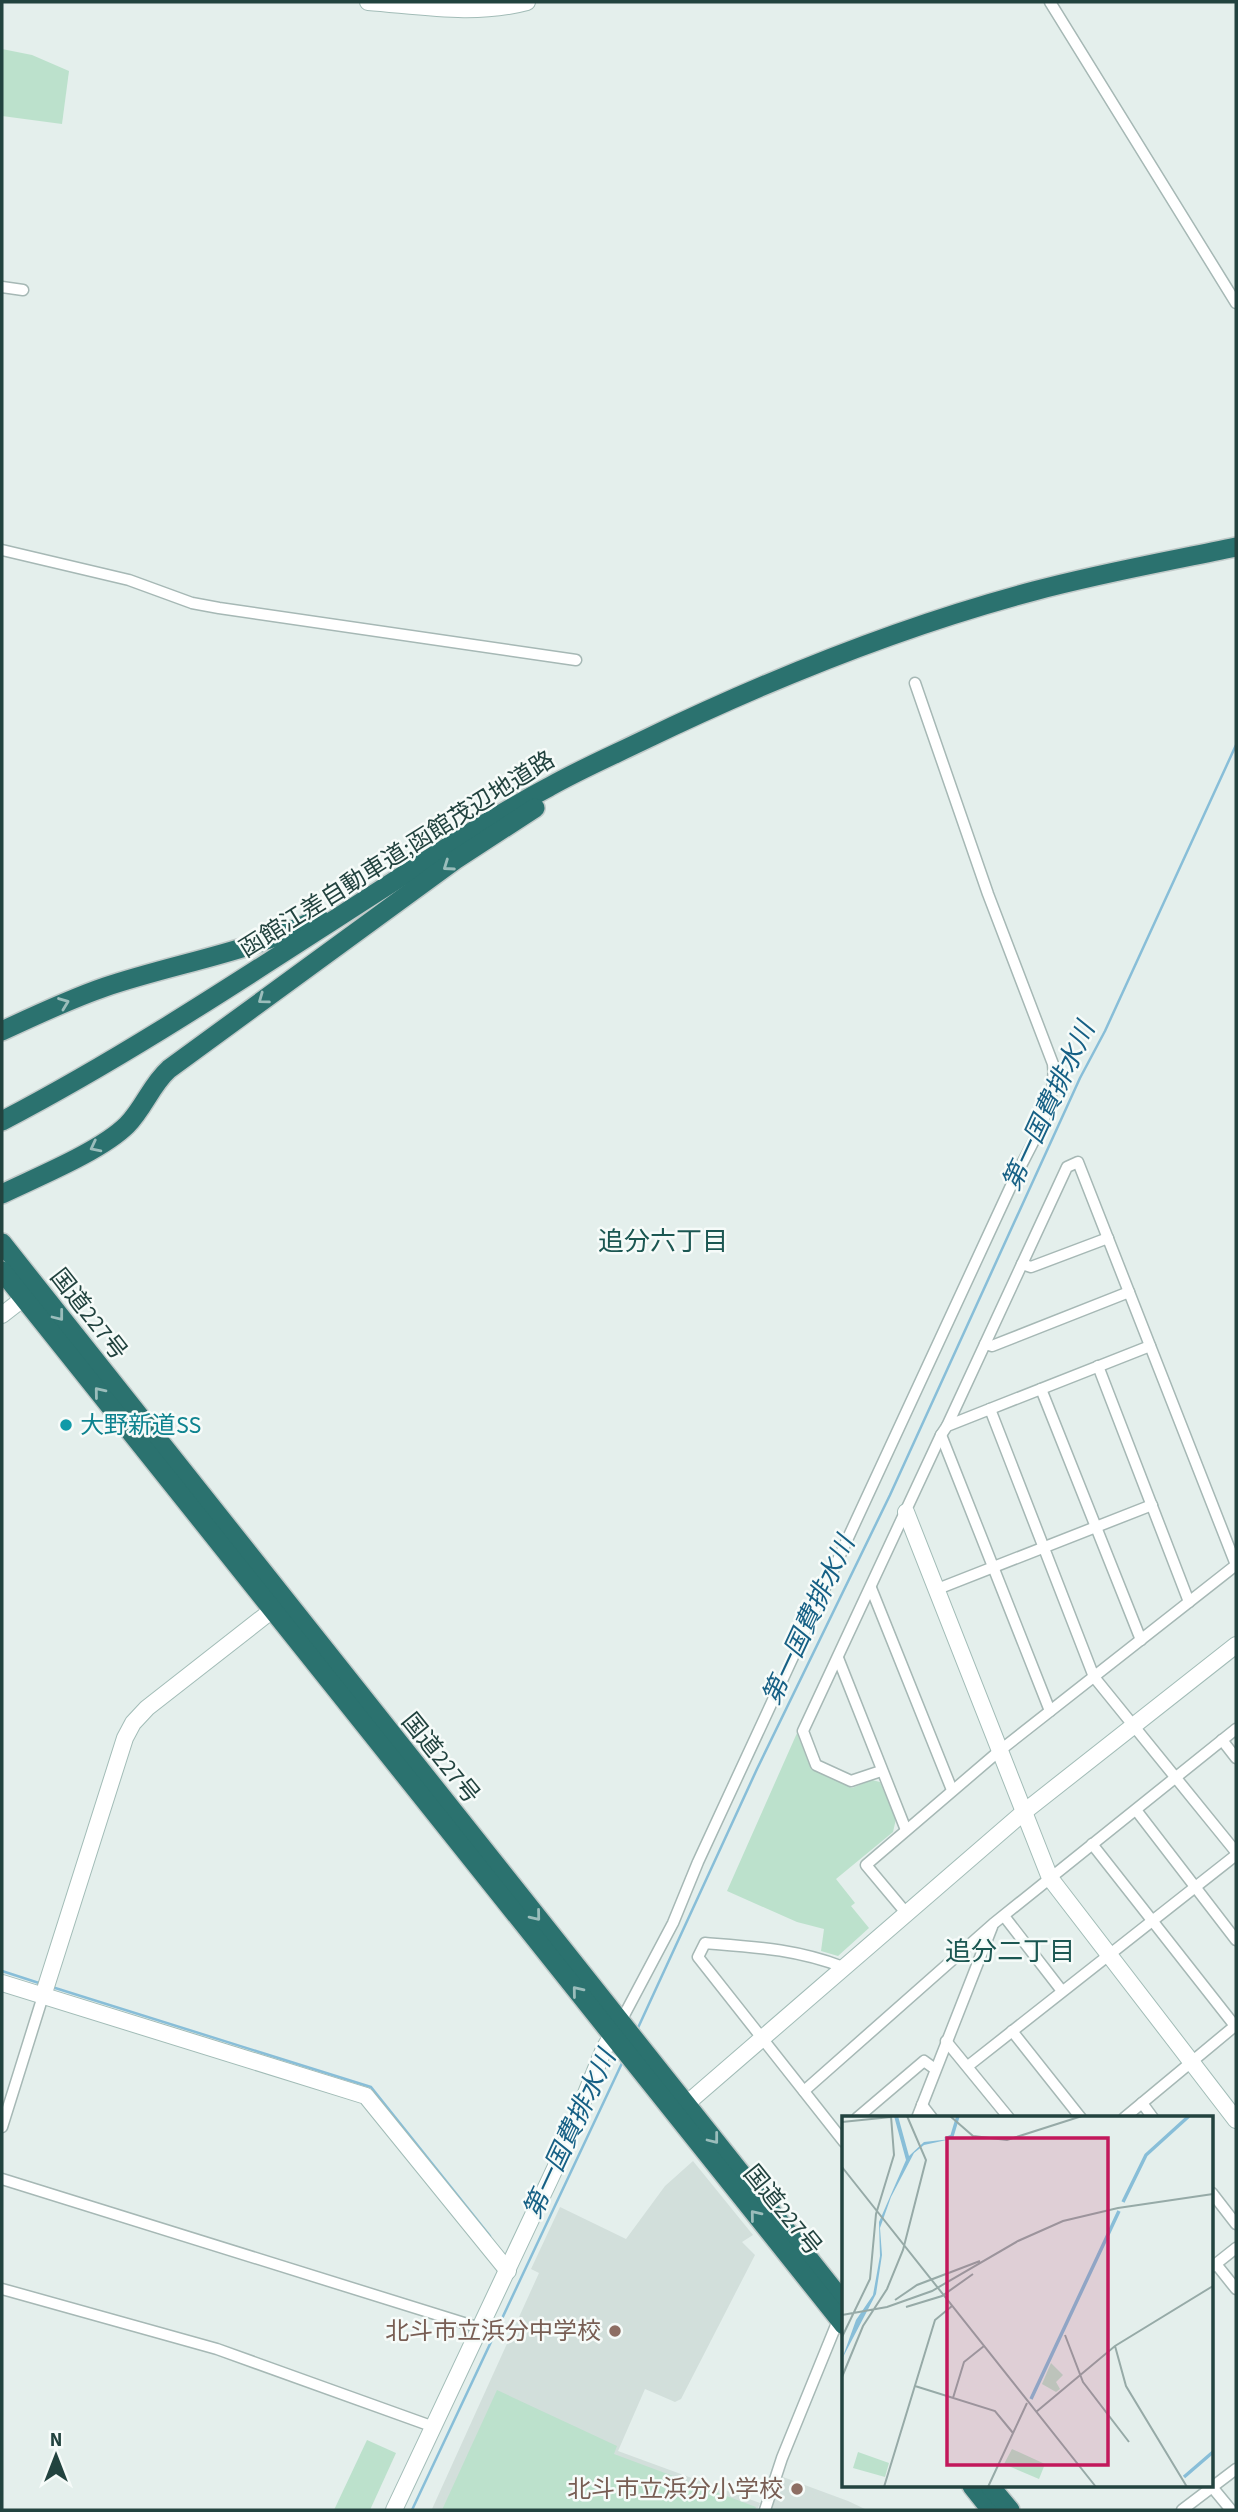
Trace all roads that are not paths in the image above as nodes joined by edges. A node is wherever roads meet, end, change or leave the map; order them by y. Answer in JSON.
{"nodes":[{"id":1,"x":368,"y":2,"type":"edge"},
{"id":2,"x":527,"y":2,"type":"edge"},
{"id":3,"x":1050,"y":2,"type":"edge"},
{"id":4,"x":2,"y":287,"type":"edge"},
{"id":5,"x":23,"y":290,"type":"dead end"},
{"id":6,"x":1236,"y":303,"type":"edge"},
{"id":7,"x":1236,"y":547,"type":"edge"},
{"id":8,"x":2,"y":550,"type":"edge"},
{"id":9,"x":576,"y":660,"type":"dead end"},
{"id":10,"x":915,"y":683,"type":"dead end"},
{"id":11,"x":547,"y":794,"type":"junction"},
{"id":12,"x":374,"y":894,"type":"junction"},
{"id":13,"x":2,"y":1031,"type":"edge"},
{"id":14,"x":2,"y":1121,"type":"edge"},
{"id":15,"x":2,"y":1194,"type":"edge"},
{"id":16,"x":1108,"y":1238,"type":"junction"},
{"id":17,"x":2,"y":1243,"type":"edge"},
{"id":18,"x":1022,"y":1265,"type":"junction"},
{"id":19,"x":2,"y":1271,"type":"edge"},
{"id":20,"x":1129,"y":1292,"type":"junction"},
{"id":21,"x":30,"y":1293,"type":"junction"},
{"id":22,"x":2,"y":1315,"type":"edge"},
{"id":23,"x":985,"y":1343,"type":"junction"},
{"id":24,"x":1150,"y":1346,"type":"junction"},
{"id":25,"x":1098,"y":1366,"type":"junction"},
{"id":26,"x":1041,"y":1389,"type":"junction"},
{"id":27,"x":990,"y":1409,"type":"junction"},
{"id":28,"x":944,"y":1431,"type":"junction"},
{"id":29,"x":1152,"y":1505,"type":"junction"},
{"id":30,"x":905,"y":1512,"type":"junction"},
{"id":31,"x":1095,"y":1526,"type":"junction"},
{"id":32,"x":1044,"y":1547,"type":"junction"},
{"id":33,"x":1236,"y":1566,"type":"edge"},
{"id":34,"x":993,"y":1568,"type":"junction"},
{"id":35,"x":871,"y":1588,"type":"junction"},
{"id":36,"x":935,"y":1590,"type":"junction"},
{"id":37,"x":1189,"y":1602,"type":"junction"},
{"id":38,"x":279,"y":1605,"type":"junction"},
{"id":39,"x":1141,"y":1640,"type":"junction"},
{"id":40,"x":1236,"y":1645,"type":"edge"},
{"id":41,"x":838,"y":1658,"type":"junction"},
{"id":42,"x":1094,"y":1677,"type":"junction"},
{"id":43,"x":1050,"y":1711,"type":"junction"},
{"id":44,"x":1134,"y":1726,"type":"junction"},
{"id":45,"x":1236,"y":1729,"type":"edge"},
{"id":46,"x":1222,"y":1740,"type":"junction"},
{"id":47,"x":998,"y":1752,"type":"junction"},
{"id":48,"x":1236,"y":1759,"type":"edge"},
{"id":49,"x":881,"y":1771,"type":"junction"},
{"id":50,"x":1178,"y":1777,"type":"junction"},
{"id":51,"x":952,"y":1790,"type":"junction"},
{"id":52,"x":1136,"y":1810,"type":"junction"},
{"id":53,"x":1024,"y":1812,"type":"junction"},
{"id":54,"x":905,"y":1830,"type":"junction"},
{"id":55,"x":1092,"y":1844,"type":"junction"},
{"id":56,"x":1236,"y":1853,"type":"edge"},
{"id":57,"x":1050,"y":1878,"type":"junction"},
{"id":58,"x":1195,"y":1886,"type":"junction"},
{"id":59,"x":907,"y":1914,"type":"junction"},
{"id":60,"x":1004,"y":1916,"type":"junction"},
{"id":61,"x":1153,"y":1920,"type":"junction"},
{"id":62,"x":993,"y":1924,"type":"junction"},
{"id":63,"x":1236,"y":1940,"type":"edge"},
{"id":64,"x":1108,"y":1956,"type":"junction"},
{"id":65,"x":844,"y":1967,"type":"junction"},
{"id":66,"x":2,"y":1983,"type":"edge"},
{"id":67,"x":46,"y":1989,"type":"junction"},
{"id":68,"x":1062,"y":1991,"type":"junction"},
{"id":69,"x":1236,"y":2026,"type":"edge"},
{"id":70,"x":1012,"y":2031,"type":"junction"},
{"id":71,"x":620,"y":2033,"type":"junction"},
{"id":72,"x":762,"y":2039,"type":"junction"},
{"id":73,"x":946,"y":2041,"type":"junction"},
{"id":74,"x":1191,"y":2062,"type":"junction"},
{"id":75,"x":968,"y":2066,"type":"junction"},
{"id":76,"x":935,"y":2069,"type":"junction"},
{"id":77,"x":804,"y":2091,"type":"junction"},
{"id":78,"x":1142,"y":2103,"type":"junction"},
{"id":79,"x":922,"y":2105,"type":"junction"},
{"id":80,"x":680,"y":2109,"type":"junction"},
{"id":81,"x":1233,"y":2109,"type":"edge"},
{"id":82,"x":859,"y":2116,"type":"edge"},
{"id":83,"x":918,"y":2116,"type":"edge"},
{"id":84,"x":930,"y":2116,"type":"edge"},
{"id":85,"x":1007,"y":2116,"type":"edge"},
{"id":86,"x":1078,"y":2116,"type":"edge"},
{"id":87,"x":1126,"y":2116,"type":"edge"},
{"id":88,"x":1152,"y":2116,"type":"edge"},
{"id":89,"x":2,"y":2127,"type":"edge"},
{"id":90,"x":842,"y":2135,"type":"edge"},
{"id":91,"x":2,"y":2179,"type":"edge"},
{"id":92,"x":1214,"y":2196,"type":"edge"},
{"id":93,"x":1236,"y":2224,"type":"edge"},
{"id":94,"x":1236,"y":2248,"type":"edge"},
{"id":95,"x":1214,"y":2266,"type":"edge"},
{"id":96,"x":508,"y":2271,"type":"junction"},
{"id":97,"x":2,"y":2289,"type":"edge"},
{"id":98,"x":1236,"y":2289,"type":"edge"},
{"id":99,"x":842,"y":2309,"type":"edge"},
{"id":100,"x":842,"y":2312,"type":"edge"},
{"id":101,"x":480,"y":2328,"type":"junction"},
{"id":102,"x":434,"y":2427,"type":"junction"},
{"id":103,"x":1236,"y":2469,"type":"edge"},
{"id":104,"x":1214,"y":2486,"type":"edge"},
{"id":105,"x":974,"y":2488,"type":"edge"},
{"id":106,"x":992,"y":2488,"type":"edge"},
{"id":107,"x":1211,"y":2488,"type":"edge"},
{"id":108,"x":1213,"y":2488,"type":"edge"},
{"id":109,"x":400,"y":2509,"type":"edge"},
{"id":110,"x":765,"y":2510,"type":"edge"},
{"id":111,"x":991,"y":2510,"type":"edge"},
{"id":112,"x":1010,"y":2510,"type":"edge"},
{"id":113,"x":1182,"y":2510,"type":"edge"},
{"id":114,"x":1231,"y":2510,"type":"edge"}],
"edges":[{"from":1,"to":2,"type":"street"},
{"from":3,"to":6,"type":"street"},
{"from":4,"to":5,"type":"street"},
{"from":7,"to":11,"type":"highway","name":"函館江差自動車道;函館茂辺地道路"},
{"from":8,"to":9,"type":"street"},
{"from":10,"to":71,"type":"street"},
{"from":11,"to":12,"type":"highway","name":"函館江差自動車道;函館茂辺地道路"},
{"from":11,"to":15,"type":"highway","one_way":true},
{"from":13,"to":12,"type":"highway","one_way":true},
{"from":12,"to":14,"type":"highway","name":"函館江差自動車道;函館茂辺地道路"},
{"from":16,"to":18,"type":"street"},
{"from":16,"to":18,"type":"street"},
{"from":16,"to":20,"type":"street"},
{"from":17,"to":21,"type":"highway","name":"国道227号"},
{"from":18,"to":23,"type":"street"},
{"from":19,"to":21,"type":"highway","name":"国道227号"},
{"from":20,"to":23,"type":"street"},
{"from":20,"to":24,"type":"street"},
{"from":21,"to":22,"type":"street"},
{"from":21,"to":38,"type":"highway","name":"国道227号"},
{"from":23,"to":28,"type":"street"},
{"from":24,"to":25,"type":"street"},
{"from":24,"to":33,"type":"street"},
{"from":25,"to":26,"type":"street"},
{"from":25,"to":29,"type":"street"},
{"from":26,"to":27,"type":"street"},
{"from":26,"to":31,"type":"street"},
{"from":27,"to":28,"type":"street"},
{"from":27,"to":32,"type":"street"},
{"from":28,"to":30,"type":"street"},
{"from":28,"to":34,"type":"street"},
{"from":29,"to":31,"type":"street"},
{"from":29,"to":37,"type":"street"},
{"from":30,"to":35,"type":"street"},
{"from":30,"to":36,"type":"street"},
{"from":31,"to":32,"type":"street"},
{"from":31,"to":39,"type":"street"},
{"from":32,"to":34,"type":"street"},
{"from":32,"to":42,"type":"street"},
{"from":33,"to":37,"type":"street"},
{"from":34,"to":36,"type":"street"},
{"from":34,"to":43,"type":"street"},
{"from":35,"to":41,"type":"street"},
{"from":35,"to":51,"type":"street"},
{"from":36,"to":47,"type":"street"},
{"from":37,"to":39,"type":"street"},
{"from":38,"to":67,"type":"street"},
{"from":38,"to":71,"type":"highway","name":"国道227号"},
{"from":39,"to":42,"type":"street"},
{"from":40,"to":44,"type":"street"},
{"from":41,"to":49,"type":"street"},
{"from":41,"to":49,"type":"street"},
{"from":42,"to":43,"type":"street"},
{"from":42,"to":44,"type":"street"},
{"from":43,"to":47,"type":"street"},
{"from":44,"to":50,"type":"street"},
{"from":44,"to":53,"type":"street"},
{"from":45,"to":46,"type":"street"},
{"from":46,"to":48,"type":"street"},
{"from":46,"to":50,"type":"street"},
{"from":47,"to":51,"type":"street"},
{"from":47,"to":53,"type":"street"},
{"from":49,"to":54,"type":"street"},
{"from":50,"to":52,"type":"street"},
{"from":50,"to":56,"type":"street"},
{"from":51,"to":54,"type":"street"},
{"from":52,"to":55,"type":"street"},
{"from":52,"to":58,"type":"street"},
{"from":53,"to":57,"type":"street"},
{"from":53,"to":59,"type":"street"},
{"from":54,"to":59,"type":"street"},
{"from":55,"to":57,"type":"street"},
{"from":55,"to":61,"type":"street"},
{"from":56,"to":58,"type":"street"},
{"from":57,"to":60,"type":"street"},
{"from":57,"to":64,"type":"street"},
{"from":58,"to":61,"type":"street"},
{"from":58,"to":63,"type":"street"},
{"from":59,"to":65,"type":"street"},
{"from":60,"to":62,"type":"street"},
{"from":60,"to":68,"type":"street"},
{"from":61,"to":64,"type":"street"},
{"from":61,"to":69,"type":"street"},
{"from":62,"to":73,"type":"street"},
{"from":62,"to":77,"type":"street"},
{"from":64,"to":68,"type":"street"},
{"from":64,"to":74,"type":"street"},
{"from":65,"to":72,"type":"street"},
{"from":65,"to":72,"type":"street"},
{"from":66,"to":67,"type":"street"},
{"from":67,"to":89,"type":"street"},
{"from":67,"to":96,"type":"street"},
{"from":68,"to":70,"type":"street"},
{"from":69,"to":74,"type":"street"},
{"from":70,"to":75,"type":"street"},
{"from":70,"to":86,"type":"street"},
{"from":71,"to":80,"type":"highway","name":"国道227号"},
{"from":71,"to":96,"type":"street"},
{"from":72,"to":77,"type":"street"},
{"from":72,"to":80,"type":"street"},
{"from":73,"to":75,"type":"street"},
{"from":73,"to":76,"type":"street"},
{"from":74,"to":78,"type":"street"},
{"from":74,"to":81,"type":"street"},
{"from":75,"to":85,"type":"street"},
{"from":76,"to":79,"type":"street"},
{"from":76,"to":82,"type":"street"},
{"from":77,"to":90,"type":"street"},
{"from":78,"to":87,"type":"street"},
{"from":78,"to":88,"type":"street"},
{"from":79,"to":83,"type":"street"},
{"from":79,"to":84,"type":"street"},
{"from":80,"to":99,"type":"highway","name":"国道227号"},
{"from":91,"to":101,"type":"street"},
{"from":92,"to":93,"type":"street"},
{"from":94,"to":95,"type":"street"},
{"from":95,"to":98,"type":"street"},
{"from":96,"to":101,"type":"street"},
{"from":97,"to":102,"type":"street"},
{"from":100,"to":110,"type":"street"},
{"from":101,"to":102,"type":"street"},
{"from":102,"to":109,"type":"street"},
{"from":103,"to":104,"type":"street"},
{"from":105,"to":111,"type":"highway"},
{"from":106,"to":112,"type":"highway"},
{"from":107,"to":113,"type":"street"},
{"from":108,"to":114,"type":"street"}]}
